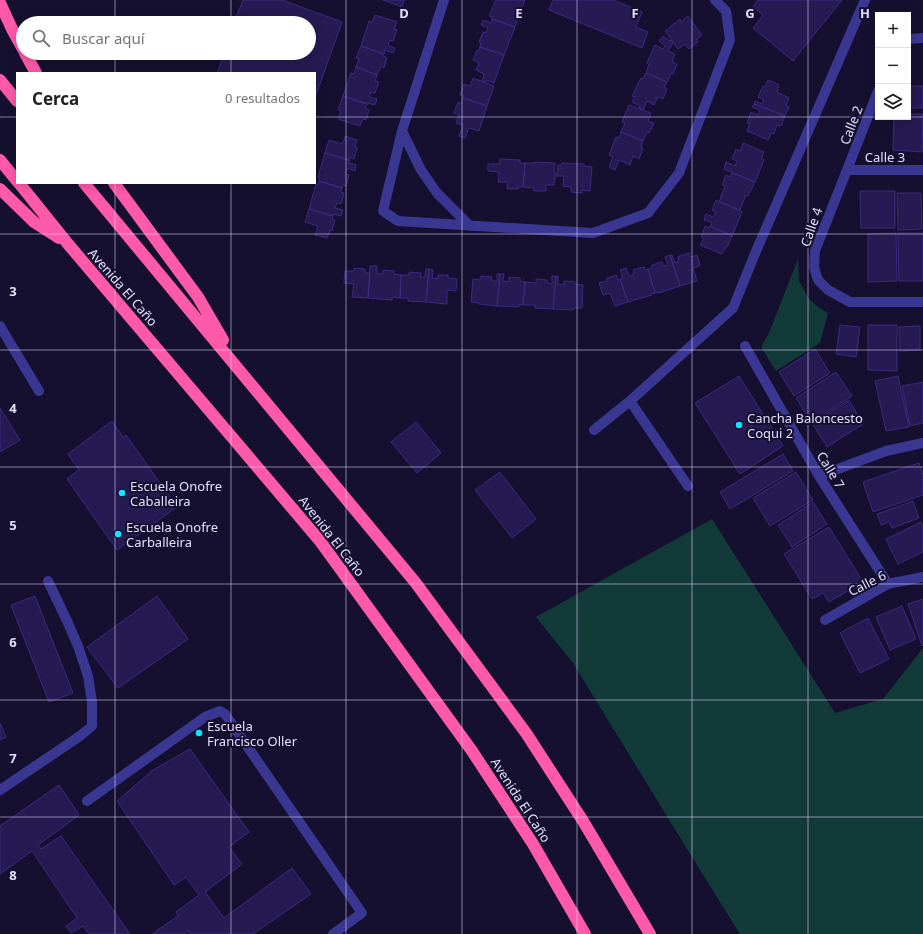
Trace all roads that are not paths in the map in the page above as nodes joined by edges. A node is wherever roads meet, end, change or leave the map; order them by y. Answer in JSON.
{"nodes":[{"id":1,"x":444,"y":0,"type":"edge"},
{"id":2,"x":715,"y":0,"type":"edge"},
{"id":3,"x":864,"y":0,"type":"edge"},
{"id":4,"x":0,"y":3,"type":"edge"},
{"id":5,"x":16,"y":37,"type":"edge"},
{"id":6,"x":923,"y":38,"type":"edge"},
{"id":7,"x":911,"y":39,"type":"edge"},
{"id":8,"x":29,"y":60,"type":"edge"},
{"id":9,"x":35,"y":72,"type":"edge"},
{"id":10,"x":0,"y":80,"type":"edge"},
{"id":11,"x":875,"y":99,"type":"edge"},
{"id":12,"x":16,"y":100,"type":"edge"},
{"id":13,"x":402,"y":131,"type":"junction"},
{"id":14,"x":0,"y":160,"type":"edge"},
{"id":15,"x":848,"y":170,"type":"junction"},
{"id":16,"x":923,"y":170,"type":"edge"},
{"id":17,"x":16,"y":180,"type":"edge"},
{"id":18,"x":20,"y":184,"type":"edge"},
{"id":19,"x":85,"y":184,"type":"edge"},
{"id":20,"x":115,"y":184,"type":"edge"},
{"id":21,"x":0,"y":189,"type":"edge"},
{"id":22,"x":470,"y":226,"type":"junction"},
{"id":23,"x":68,"y":244,"type":"junction"},
{"id":24,"x":923,"y":302,"type":"edge"},
{"id":25,"x":0,"y":326,"type":"edge"},
{"id":26,"x":745,"y":346,"type":"dead end"},
{"id":27,"x":239,"y":369,"type":"junction"},
{"id":28,"x":39,"y":391,"type":"dead end"},
{"id":29,"x":630,"y":401,"type":"junction"},
{"id":30,"x":594,"y":430,"type":"dead end"},
{"id":31,"x":923,"y":443,"type":"edge"},
{"id":32,"x":819,"y":476,"type":"junction"},
{"id":33,"x":688,"y":486,"type":"dead end"},
{"id":34,"x":923,"y":577,"type":"edge"},
{"id":35,"x":48,"y":581,"type":"dead end"},
{"id":36,"x":888,"y":584,"type":"junction"},
{"id":37,"x":825,"y":620,"type":"dead end"},
{"id":38,"x":0,"y":790,"type":"edge"},
{"id":39,"x":87,"y":801,"type":"dead end"},
{"id":40,"x":333,"y":934,"type":"edge"},
{"id":41,"x":585,"y":934,"type":"edge"},
{"id":42,"x":650,"y":934,"type":"edge"}],
"edges":[{"from":1,"to":13,"type":"street"},
{"from":2,"to":22,"type":"street"},
{"from":3,"to":29,"type":"street"},
{"from":4,"to":5,"type":"highway"},
{"from":6,"to":7,"type":"street"},
{"from":8,"to":9,"type":"highway"},
{"from":10,"to":12,"type":"highway"},
{"from":11,"to":15,"type":"street","name":"Calle 2"},
{"from":13,"to":22,"type":"street"},
{"from":13,"to":22,"type":"street"},
{"from":14,"to":17,"type":"highway","name":"Avenida El Caño"},
{"from":15,"to":16,"type":"street","name":"Calle 3"},
{"from":15,"to":24,"type":"street","name":"Calle 4"},
{"from":18,"to":23,"type":"highway","name":"Avenida El Caño"},
{"from":19,"to":27,"type":"highway"},
{"from":20,"to":27,"type":"highway"},
{"from":21,"to":23,"type":"highway"},
{"from":23,"to":41,"type":"highway","name":"Avenida El Caño"},
{"from":25,"to":28,"type":"street"},
{"from":26,"to":32,"type":"street","name":"Calle 7"},
{"from":27,"to":42,"type":"highway"},
{"from":29,"to":30,"type":"street"},
{"from":29,"to":33,"type":"street"},
{"from":31,"to":32,"type":"street"},
{"from":32,"to":36,"type":"street","name":"Calle 7"},
{"from":34,"to":36,"type":"street","name":"Calle 6"},
{"from":35,"to":38,"type":"street"},
{"from":36,"to":37,"type":"street","name":"Calle 6"},
{"from":39,"to":40,"type":"street"}]}
